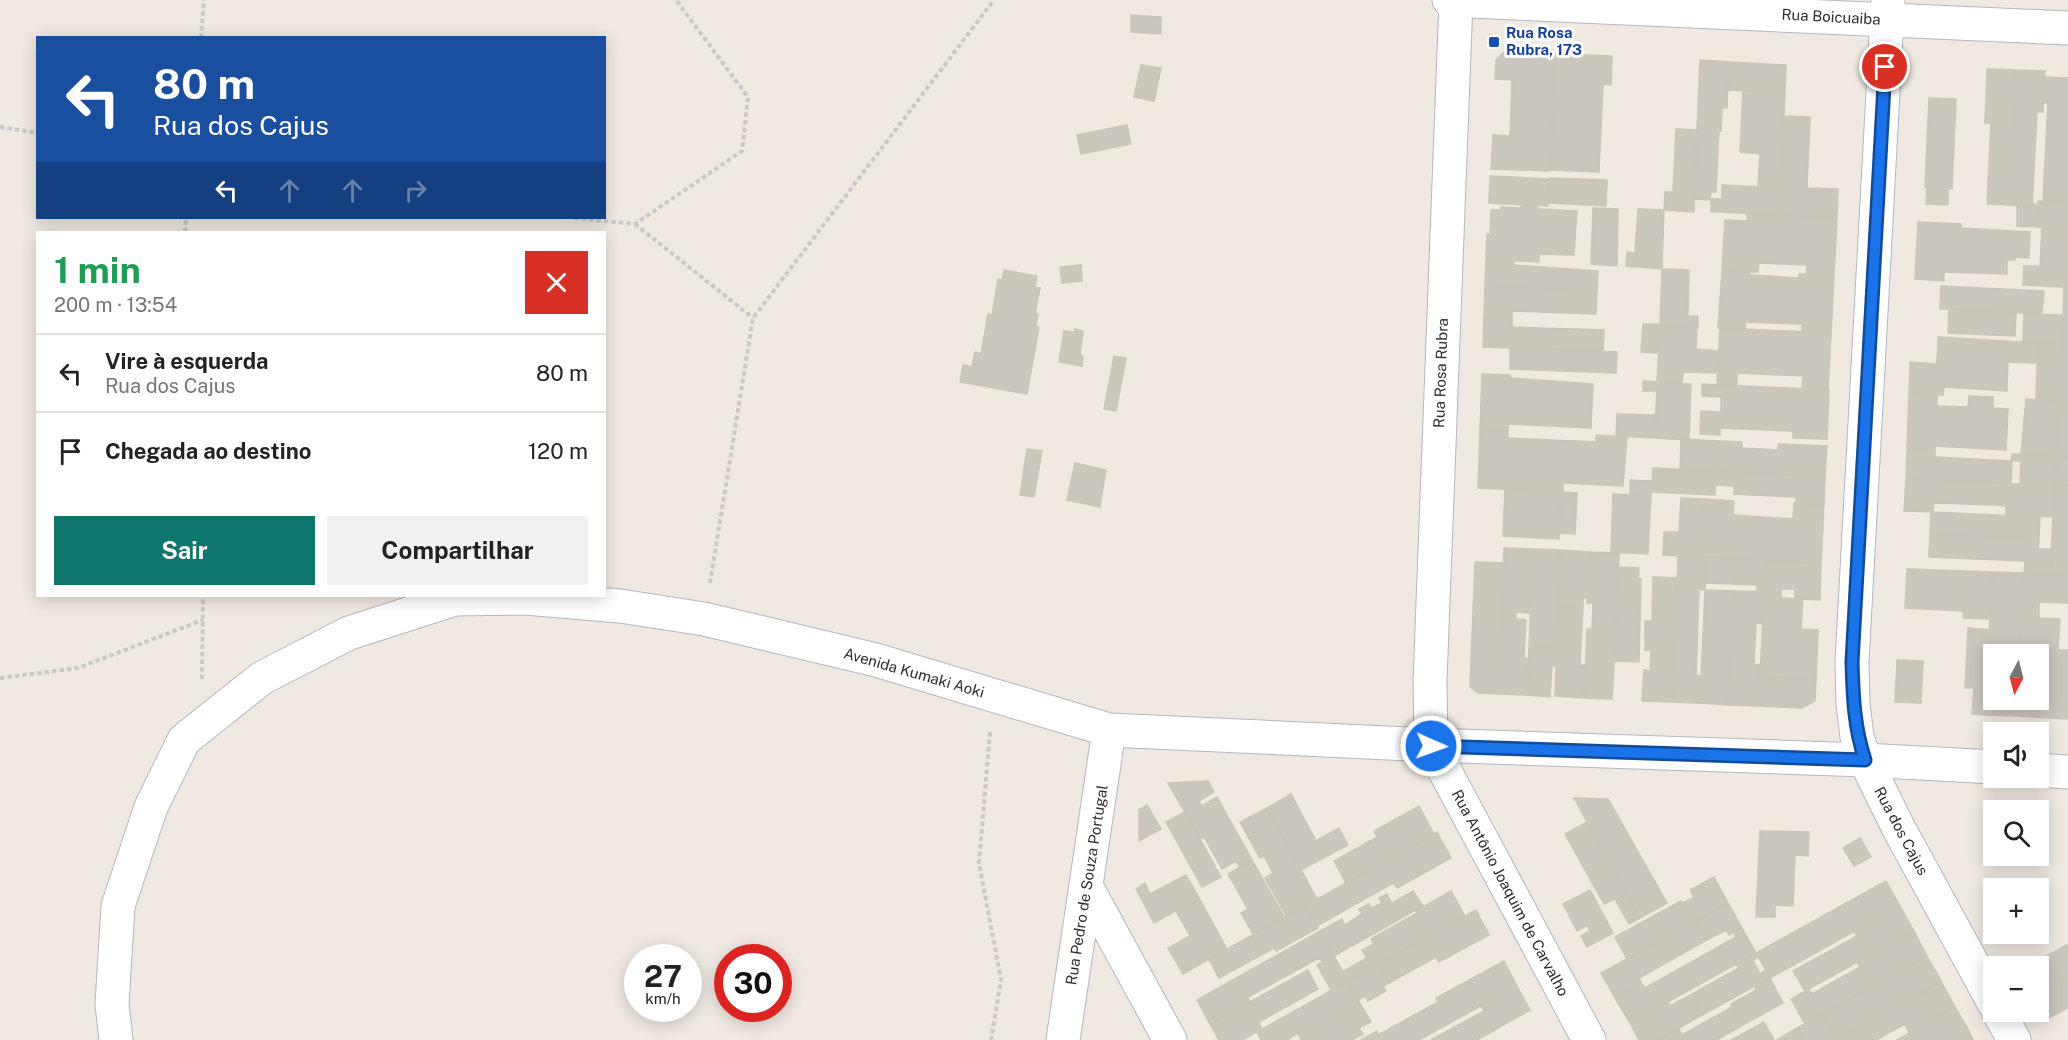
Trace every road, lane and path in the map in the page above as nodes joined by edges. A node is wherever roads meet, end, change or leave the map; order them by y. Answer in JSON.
{"nodes":[{"id":1,"x":204,"y":0,"type":"edge"},
{"id":2,"x":676,"y":0,"type":"edge"},
{"id":3,"x":994,"y":0,"type":"edge"},
{"id":4,"x":1449,"y":0,"type":"edge"},
{"id":5,"x":1456,"y":0,"type":"edge"},
{"id":6,"x":1888,"y":10,"type":"edge"},
{"id":7,"x":2068,"y":28,"type":"edge"},
{"id":8,"x":201,"y":36,"type":"edge"},
{"id":9,"x":0,"y":128,"type":"edge"},
{"id":10,"x":36,"y":133,"type":"edge"},
{"id":11,"x":584,"y":219,"type":"edge"},
{"id":12,"x":635,"y":224,"type":"junction"},
{"id":13,"x":753,"y":318,"type":"junction"},
{"id":14,"x":204,"y":597,"type":"edge"},
{"id":15,"x":704,"y":619,"type":"junction"},
{"id":16,"x":203,"y":620,"type":"junction"},
{"id":17,"x":0,"y":678,"type":"edge"},
{"id":18,"x":993,"y":696,"type":"junction"},
{"id":19,"x":201,"y":727,"type":"junction"},
{"id":20,"x":1110,"y":730,"type":"junction"},
{"id":21,"x":1431,"y":746,"type":"junction"},
{"id":22,"x":1865,"y":760,"type":"junction"},
{"id":23,"x":1983,"y":766,"type":"edge"},
{"id":24,"x":2049,"y":771,"type":"edge"},
{"id":25,"x":2068,"y":772,"type":"edge"},
{"id":26,"x":1087,"y":888,"type":"junction"},
{"id":27,"x":1983,"y":983,"type":"edge"},
{"id":28,"x":2004,"y":1022,"type":"edge"},
{"id":29,"x":116,"y":1040,"type":"edge"},
{"id":30,"x":991,"y":1040,"type":"edge"},
{"id":31,"x":1063,"y":1040,"type":"edge"},
{"id":32,"x":1170,"y":1040,"type":"edge"},
{"id":33,"x":1589,"y":1040,"type":"edge"},
{"id":34,"x":2014,"y":1040,"type":"edge"}],
"edges":[{"from":1,"to":8,"type":"path"},
{"from":2,"to":12,"type":"path"},
{"from":3,"to":13,"type":"path"},
{"from":4,"to":5,"type":"street","name":"Rua Boicuaiba"},
{"from":5,"to":6,"type":"street","name":"Rua Boicuaiba"},
{"from":5,"to":21,"type":"street","name":"Rua Rosa Rubra"},
{"from":6,"to":7,"type":"street","name":"Rua Boicuaiba"},
{"from":6,"to":22,"type":"street","name":"Rua dos Cajus"},
{"from":9,"to":10,"type":"path"},
{"from":11,"to":12,"type":"path"},
{"from":12,"to":13,"type":"path"},
{"from":13,"to":15,"type":"path"},
{"from":14,"to":16,"type":"path"},
{"from":15,"to":18,"type":"street","name":"Avenida Kumaki Aoki"},
{"from":15,"to":19,"type":"street","name":"Avenida Kumaki Aoki"},
{"from":16,"to":17,"type":"path"},
{"from":16,"to":19,"type":"path"},
{"from":18,"to":20,"type":"street","name":"Avenida Kumaki Aoki"},
{"from":18,"to":30,"type":"path"},
{"from":19,"to":29,"type":"street","name":"Avenida Kumaki Aoki"},
{"from":20,"to":21,"type":"street","name":"Avenida Kumaki Aoki"},
{"from":20,"to":26,"type":"street","name":"Rua Pedro de Souza Portugal"},
{"from":21,"to":22,"type":"street","name":"Avenida Kumaki Aoki"},
{"from":21,"to":33,"type":"street","name":"Rua Antônio Joaquim de Carvalho"},
{"from":22,"to":23,"type":"street","name":"Avenida Kumaki Aoki"},
{"from":22,"to":27,"type":"street","name":"Rua dos Cajus"},
{"from":24,"to":25,"type":"street"},
{"from":26,"to":31,"type":"street","name":"Rua Pedro de Souza Portugal"},
{"from":26,"to":32,"type":"street"},
{"from":28,"to":34,"type":"street"}]}
